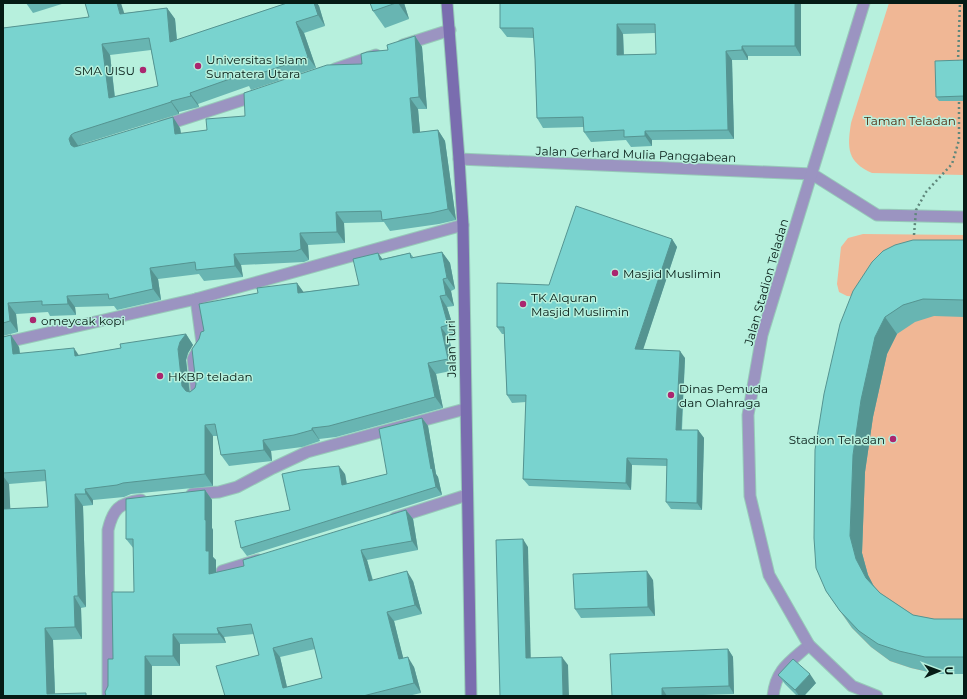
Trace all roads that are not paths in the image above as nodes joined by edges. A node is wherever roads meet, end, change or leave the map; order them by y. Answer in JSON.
{"nodes":[{"id":1,"x":447,"y":3,"type":"edge"},
{"id":2,"x":864,"y":3,"type":"edge"},
{"id":3,"x":450,"y":30,"type":"junction"},
{"id":4,"x":325,"y":72,"type":"edge"},
{"id":5,"x":267,"y":92,"type":"edge"},
{"id":6,"x":152,"y":129,"type":"edge"},
{"id":7,"x":459,"y":159,"type":"junction"},
{"id":8,"x":812,"y":174,"type":"junction"},
{"id":9,"x":964,"y":217,"type":"edge"},
{"id":10,"x":462,"y":225,"type":"junction"},
{"id":11,"x":196,"y":299,"type":"junction"},
{"id":12,"x":3,"y":343,"type":"edge"},
{"id":13,"x":197,"y":396,"type":"edge"},
{"id":14,"x":465,"y":409,"type":"junction"},
{"id":15,"x":183,"y":495,"type":"edge"},
{"id":16,"x":467,"y":495,"type":"junction"},
{"id":17,"x":154,"y":498,"type":"edge"},
{"id":18,"x":383,"y":522,"type":"edge"},
{"id":19,"x":268,"y":557,"type":"edge"},
{"id":20,"x":222,"y":571,"type":"edge"},
{"id":21,"x":809,"y":645,"type":"junction"},
{"id":22,"x":108,"y":696,"type":"edge"},
{"id":23,"x":471,"y":696,"type":"edge"},
{"id":24,"x":773,"y":696,"type":"edge"},
{"id":25,"x":877,"y":696,"type":"edge"}],
"edges":[{"from":1,"to":3,"type":"main road","name":"Jalan Turi"},
{"from":2,"to":8,"type":"street","name":"Jalan Stadion Teladan"},
{"from":3,"to":4,"type":"street"},
{"from":3,"to":7,"type":"main road","name":"Jalan Turi"},
{"from":5,"to":6,"type":"street"},
{"from":7,"to":8,"type":"street","name":"Jalan Gerhard Mulia Panggabean"},
{"from":7,"to":10,"type":"main road","name":"Jalan Turi"},
{"from":8,"to":9,"type":"street"},
{"from":8,"to":21,"type":"street","name":"Jalan Stadion Teladan"},
{"from":10,"to":11,"type":"street"},
{"from":10,"to":14,"type":"main road","name":"Jalan Turi"},
{"from":11,"to":12,"type":"street"},
{"from":11,"to":13,"type":"street"},
{"from":14,"to":15,"type":"street"},
{"from":14,"to":16,"type":"main road","name":"Jalan Turi"},
{"from":16,"to":18,"type":"street"},
{"from":16,"to":23,"type":"main road","name":"Jalan Turi"},
{"from":17,"to":22,"type":"street"},
{"from":19,"to":20,"type":"street"},
{"from":21,"to":24,"type":"street"},
{"from":21,"to":25,"type":"street","name":"Jalan Stadion Teladan"}]}
